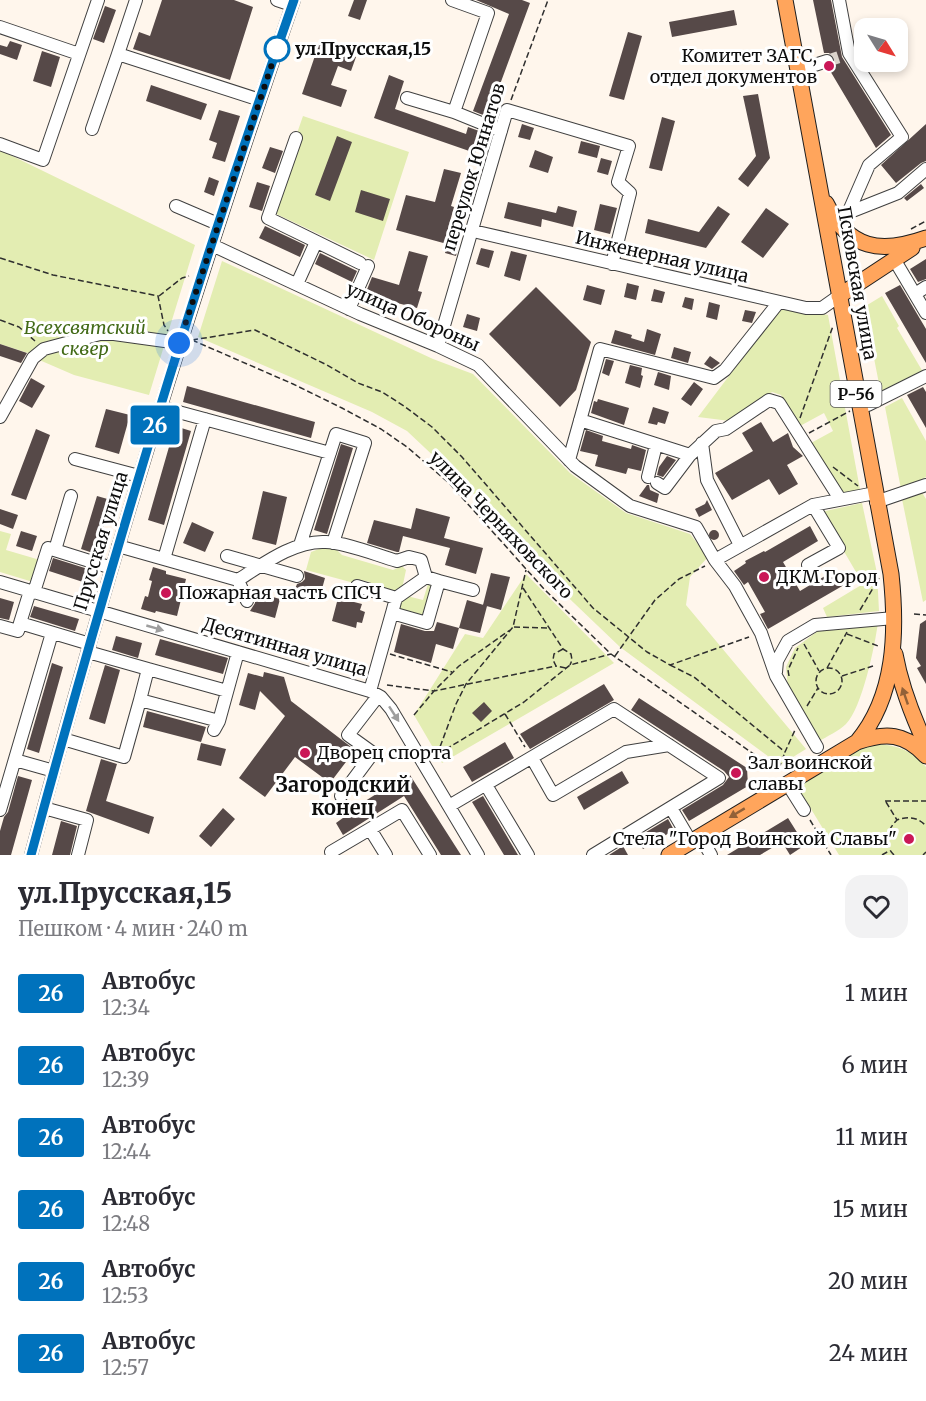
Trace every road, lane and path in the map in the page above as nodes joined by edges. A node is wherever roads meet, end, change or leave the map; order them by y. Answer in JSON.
{"nodes":[{"id":1,"x":98,"y":0,"type":"edge"},
{"id":2,"x":136,"y":0,"type":"edge"},
{"id":3,"x":277,"y":0,"type":"edge"},
{"id":4,"x":452,"y":0,"type":"edge"},
{"id":5,"x":548,"y":0,"type":"edge"},
{"id":6,"x":785,"y":0,"type":"edge"},
{"id":7,"x":839,"y":0,"type":"edge"},
{"id":8,"x":293,"y":2,"type":"edge"},
{"id":9,"x":0,"y":27,"type":"edge"},
{"id":10,"x":79,"y":54,"type":"junction"},
{"id":11,"x":118,"y":54,"type":"junction"},
{"id":12,"x":827,"y":61,"type":"tunnel mouth"},
{"id":13,"x":799,"y":70,"type":"junction"},
{"id":14,"x":407,"y":98,"type":"dead end"},
{"id":15,"x":260,"y":100,"type":"junction"},
{"id":16,"x":507,"y":110,"type":"junction"},
{"id":17,"x":454,"y":112,"type":"junction"},
{"id":18,"x":92,"y":129,"type":"dead end"},
{"id":19,"x":501,"y":131,"type":"junction"},
{"id":20,"x":296,"y":138,"type":"dead end"},
{"id":21,"x":0,"y":144,"type":"edge"},
{"id":22,"x":926,"y":169,"type":"edge"},
{"id":23,"x":822,"y":193,"type":"junction"},
{"id":24,"x":176,"y":206,"type":"dead end"},
{"id":25,"x":843,"y":216,"type":"junction"},
{"id":26,"x":218,"y":225,"type":"junction"},
{"id":27,"x":473,"y":231,"type":"junction"},
{"id":28,"x":926,"y":238,"type":"edge"},
{"id":29,"x":316,"y":242,"type":"junction"},
{"id":30,"x":212,"y":245,"type":"junction"},
{"id":31,"x":0,"y":258,"type":"edge"},
{"id":32,"x":894,"y":259,"type":"junction"},
{"id":33,"x":612,"y":264,"type":"junction"},
{"id":34,"x":189,"y":276,"type":"dead end"},
{"id":35,"x":297,"y":284,"type":"junction"},
{"id":36,"x":926,"y":287,"type":"edge"},
{"id":37,"x":915,"y":294,"type":"junction"},
{"id":38,"x":158,"y":296,"type":"junction"},
{"id":39,"x":839,"y":296,"type":"junction"},
{"id":40,"x":779,"y":302,"type":"junction"},
{"id":41,"x":349,"y":309,"type":"junction"},
{"id":42,"x":926,"y":313,"type":"edge"},
{"id":43,"x":0,"y":320,"type":"edge"},
{"id":44,"x":834,"y":322,"type":"dead end"},
{"id":45,"x":180,"y":339,"type":"junction"},
{"id":46,"x":438,"y":346,"type":"junction"},
{"id":47,"x":44,"y":349,"type":"junction"},
{"id":48,"x":925,"y":377,"type":"edge"},
{"id":49,"x":160,"y":407,"type":"junction"},
{"id":50,"x":855,"y":409,"type":"junction"},
{"id":51,"x":0,"y":417,"type":"edge"},
{"id":52,"x":205,"y":418,"type":"junction"},
{"id":53,"x":580,"y":420,"type":"junction"},
{"id":54,"x":798,"y":434,"type":"junction"},
{"id":55,"x":702,"y":443,"type":"junction"},
{"id":56,"x":656,"y":445,"type":"junction"},
{"id":57,"x":330,"y":453,"type":"junction"},
{"id":58,"x":690,"y":455,"type":"junction"},
{"id":59,"x":75,"y":459,"type":"dead end"},
{"id":60,"x":569,"y":460,"type":"junction"},
{"id":61,"x":832,"y":466,"type":"dead end"},
{"id":62,"x":140,"y":476,"type":"junction"},
{"id":63,"x":926,"y":485,"type":"edge"},
{"id":64,"x":857,"y":486,"type":"dead end"},
{"id":65,"x":71,"y":496,"type":"dead end"},
{"id":66,"x":876,"y":498,"type":"junction"},
{"id":67,"x":840,"y":499,"type":"junction"},
{"id":68,"x":813,"y":504,"type":"junction"},
{"id":69,"x":333,"y":543,"type":"junction"},
{"id":70,"x":300,"y":545,"type":"junction"},
{"id":71,"x":740,"y":545,"type":"junction"},
{"id":72,"x":118,"y":546,"type":"junction"},
{"id":73,"x":55,"y":550,"type":"junction"},
{"id":74,"x":227,"y":556,"type":"dead end"},
{"id":75,"x":164,"y":559,"type":"junction"},
{"id":76,"x":715,"y":560,"type":"junction"},
{"id":77,"x":808,"y":565,"type":"dead end"},
{"id":78,"x":260,"y":566,"type":"junction"},
{"id":79,"x":112,"y":568,"type":"junction"},
{"id":80,"x":526,"y":569,"type":"junction"},
{"id":81,"x":297,"y":576,"type":"dead end"},
{"id":82,"x":426,"y":577,"type":"junction"},
{"id":83,"x":238,"y":580,"type":"junction"},
{"id":84,"x":439,"y":580,"type":"junction"},
{"id":85,"x":0,"y":582,"type":"edge"},
{"id":86,"x":357,"y":586,"type":"dead end"},
{"id":87,"x":523,"y":588,"type":"junction"},
{"id":88,"x":473,"y":590,"type":"dead end"},
{"id":89,"x":32,"y":592,"type":"junction"},
{"id":90,"x":396,"y":598,"type":"junction"},
{"id":91,"x":247,"y":601,"type":"dead end"},
{"id":92,"x":99,"y":612,"type":"junction"},
{"id":93,"x":392,"y":613,"type":"junction"},
{"id":94,"x":914,"y":614,"type":"dead end"},
{"id":95,"x":926,"y":615,"type":"edge"},
{"id":96,"x":894,"y":618,"type":"junction"},
{"id":97,"x":20,"y":623,"type":"junction"},
{"id":98,"x":0,"y":626,"type":"edge"},
{"id":99,"x":513,"y":627,"type":"junction"},
{"id":100,"x":549,"y":628,"type":"junction"},
{"id":101,"x":841,"y":631,"type":"dead end"},
{"id":102,"x":52,"y":633,"type":"junction"},
{"id":103,"x":761,"y":633,"type":"junction"},
{"id":104,"x":628,"y":636,"type":"junction"},
{"id":105,"x":894,"y":645,"type":"junction"},
{"id":106,"x":878,"y":646,"type":"dead end"},
{"id":107,"x":89,"y":648,"type":"junction"},
{"id":108,"x":562,"y":649,"type":"junction"},
{"id":109,"x":238,"y":652,"type":"junction"},
{"id":110,"x":381,"y":652,"type":"junction"},
{"id":111,"x":611,"y":654,"type":"junction"},
{"id":112,"x":614,"y":657,"type":"junction"},
{"id":113,"x":570,"y":665,"type":"junction"},
{"id":114,"x":670,"y":665,"type":"junction"},
{"id":115,"x":556,"y":666,"type":"junction"},
{"id":116,"x":873,"y":666,"type":"dead end"},
{"id":117,"x":148,"y":669,"type":"junction"},
{"id":118,"x":452,"y":672,"type":"junction"},
{"id":119,"x":819,"y":672,"type":"junction"},
{"id":120,"x":776,"y":676,"type":"junction"},
{"id":121,"x":841,"y":676,"type":"junction"},
{"id":122,"x":789,"y":683,"type":"dead end"},
{"id":123,"x":466,"y":684,"type":"junction"},
{"id":124,"x":387,"y":685,"type":"dead end"},
{"id":125,"x":818,"y":688,"type":"junction"},
{"id":126,"x":227,"y":691,"type":"junction"},
{"id":127,"x":434,"y":691,"type":"junction"},
{"id":128,"x":374,"y":693,"type":"junction"},
{"id":129,"x":140,"y":700,"type":"junction"},
{"id":130,"x":505,"y":714,"type":"junction"},
{"id":131,"x":802,"y":714,"type":"junction"},
{"id":132,"x":414,"y":715,"type":"dead end"},
{"id":133,"x":63,"y":739,"type":"junction"},
{"id":134,"x":857,"y":742,"type":"junction"},
{"id":135,"x":669,"y":745,"type":"junction"},
{"id":136,"x":926,"y":745,"type":"edge"},
{"id":137,"x":817,"y":747,"type":"dead end"},
{"id":138,"x":784,"y":753,"type":"junction"},
{"id":139,"x":926,"y":756,"type":"edge"},
{"id":140,"x":532,"y":758,"type":"junction"},
{"id":141,"x":15,"y":760,"type":"junction"},
{"id":142,"x":54,"y":771,"type":"junction"},
{"id":143,"x":783,"y":777,"type":"junction"},
{"id":144,"x":486,"y":785,"type":"junction"},
{"id":145,"x":341,"y":796,"type":"dead end"},
{"id":146,"x":926,"y":801,"type":"edge"},
{"id":147,"x":449,"y":806,"type":"junction"},
{"id":148,"x":44,"y":808,"type":"junction"},
{"id":149,"x":671,"y":808,"type":"junction"},
{"id":150,"x":0,"y":810,"type":"edge"},
{"id":151,"x":804,"y":810,"type":"joint"},
{"id":152,"x":897,"y":820,"type":"junction"},
{"id":153,"x":926,"y":826,"type":"edge"},
{"id":154,"x":370,"y":829,"type":"junction"},
{"id":155,"x":696,"y":839,"type":"junction"},
{"id":156,"x":890,"y":850,"type":"junction"},
{"id":157,"x":331,"y":852,"type":"dead end"},
{"id":158,"x":926,"y":852,"type":"edge"},
{"id":159,"x":31,"y":855,"type":"edge"},
{"id":160,"x":78,"y":855,"type":"edge"},
{"id":161,"x":386,"y":855,"type":"edge"},
{"id":162,"x":430,"y":855,"type":"edge"},
{"id":163,"x":478,"y":855,"type":"edge"},
{"id":164,"x":528,"y":855,"type":"edge"},
{"id":165,"x":593,"y":855,"type":"edge"},
{"id":166,"x":669,"y":855,"type":"edge"},
{"id":167,"x":711,"y":855,"type":"edge"},
{"id":168,"x":831,"y":855,"type":"edge"},
{"id":169,"x":882,"y":855,"type":"edge"},
{"id":170,"x":894,"y":855,"type":"edge"},
{"id":171,"x":923,"y":855,"type":"edge"}],
"edges":[{"from":1,"to":10,"type":"street"},
{"from":2,"to":11,"type":"street"},
{"from":3,"to":8,"type":"street"},
{"from":4,"to":17,"type":"street"},
{"from":5,"to":16,"type":"path","name":"переулок Юннатов"},
{"from":6,"to":13,"type":"main road","name":"Псковская улица","number":"Р-56"},
{"from":7,"to":25,"type":"street"},
{"from":8,"to":15,"type":"street","name":"Прусская улица"},
{"from":9,"to":10,"type":"street"},
{"from":10,"to":21,"type":"street"},
{"from":11,"to":15,"type":"street"},
{"from":11,"to":18,"type":"street"},
{"from":12,"to":13,"type":"street"},
{"from":13,"to":23,"type":"main road","name":"Псковская улица","number":"Р-56"},
{"from":14,"to":17,"type":"street"},
{"from":15,"to":26,"type":"street","name":"Прусская улица"},
{"from":16,"to":19,"type":"street","name":"переулок Юннатов"},
{"from":16,"to":33,"type":"street"},
{"from":17,"to":19,"type":"street"},
{"from":19,"to":27,"type":"street","name":"переулок Юннатов"},
{"from":20,"to":29,"type":"street"},
{"from":22,"to":25,"type":"street"},
{"from":23,"to":25,"type":"main road"},
{"from":23,"to":39,"type":"main road","name":"Псковская улица","number":"Р-56"},
{"from":24,"to":26,"type":"street"},
{"from":25,"to":28,"type":"main road"},
{"from":26,"to":30,"type":"street","name":"Прусская улица"},
{"from":27,"to":33,"type":"street","name":"Инженерная улица"},
{"from":27,"to":46,"type":"street","name":"переулок Юннатов"},
{"from":28,"to":32,"type":"main road"},
{"from":29,"to":35,"type":"street"},
{"from":29,"to":41,"type":"street"},
{"from":30,"to":35,"type":"street","name":"улица Обороны"},
{"from":30,"to":45,"type":"street","name":"Прусская улица"},
{"from":31,"to":38,"type":"path"},
{"from":32,"to":37,"type":"street"},
{"from":32,"to":39,"type":"main road"},
{"from":33,"to":40,"type":"street","name":"Инженерная улица"},
{"from":34,"to":38,"type":"path"},
{"from":35,"to":41,"type":"street","name":"улица Обороны"},
{"from":36,"to":37,"type":"street"},
{"from":37,"to":42,"type":"street"},
{"from":38,"to":45,"type":"path"},
{"from":39,"to":40,"type":"street","name":"Инженерная улица"},
{"from":39,"to":50,"type":"main road","name":"Псковская улица","number":"Р-56"},
{"from":40,"to":53,"type":"street"},
{"from":41,"to":46,"type":"street","name":"улица Обороны"},
{"from":43,"to":47,"type":"path"},
{"from":44,"to":54,"type":"path"},
{"from":45,"to":47,"type":"street"},
{"from":45,"to":49,"type":"street","name":"Прусская улица"},
{"from":45,"to":80,"type":"path","name":"улица Черняховского"},
{"from":45,"to":104,"type":"path"},
{"from":46,"to":60,"type":"street","name":"улица Обороны"},
{"from":47,"to":51,"type":"street"},
{"from":48,"to":50,"type":"street"},
{"from":49,"to":52,"type":"street"},
{"from":49,"to":62,"type":"street","name":"Прусская улица"},
{"from":50,"to":54,"type":"path"},
{"from":50,"to":66,"type":"main road","name":"Псковская улица","number":"Р-56"},
{"from":52,"to":57,"type":"street"},
{"from":52,"to":75,"type":"street"},
{"from":53,"to":56,"type":"street"},
{"from":53,"to":60,"type":"street"},
{"from":54,"to":55,"type":"street"},
{"from":54,"to":67,"type":"street"},
{"from":55,"to":58,"type":"street"},
{"from":55,"to":71,"type":"street"},
{"from":56,"to":58,"type":"street"},
{"from":56,"to":58,"type":"street"},
{"from":57,"to":69,"type":"street"},
{"from":57,"to":70,"type":"street"},
{"from":59,"to":62,"type":"street"},
{"from":60,"to":76,"type":"street","name":"улица Обороны"},
{"from":61,"to":64,"type":"path"},
{"from":62,"to":72,"type":"street","name":"Прусская улица"},
{"from":63,"to":66,"type":"street"},
{"from":65,"to":73,"type":"street"},
{"from":66,"to":67,"type":"street"},
{"from":66,"to":96,"type":"main road","name":"Псковская улица","number":"Р-56"},
{"from":67,"to":68,"type":"street"},
{"from":68,"to":71,"type":"street"},
{"from":68,"to":77,"type":"street"},
{"from":69,"to":70,"type":"street"},
{"from":69,"to":82,"type":"street"},
{"from":70,"to":78,"type":"street"},
{"from":71,"to":76,"type":"street"},
{"from":72,"to":75,"type":"street"},
{"from":72,"to":79,"type":"street","name":"Прусская улица"},
{"from":73,"to":79,"type":"street"},
{"from":73,"to":89,"type":"street"},
{"from":74,"to":78,"type":"street"},
{"from":75,"to":83,"type":"street"},
{"from":76,"to":103,"type":"street","name":"улица Обороны"},
{"from":76,"to":104,"type":"path"},
{"from":78,"to":81,"type":"street"},
{"from":78,"to":83,"type":"street"},
{"from":79,"to":92,"type":"street","name":"Прусская улица"},
{"from":80,"to":87,"type":"path"},
{"from":80,"to":111,"type":"path","name":"улица Черняховского"},
{"from":82,"to":84,"type":"street"},
{"from":82,"to":90,"type":"street"},
{"from":83,"to":91,"type":"street"},
{"from":84,"to":88,"type":"street"},
{"from":84,"to":93,"type":"street"},
{"from":85,"to":89,"type":"street","name":"Десятинная улица"},
{"from":86,"to":90,"type":"street"},
{"from":87,"to":99,"type":"path"},
{"from":87,"to":100,"type":"path"},
{"from":89,"to":92,"type":"street","name":"Десятинная улица"},
{"from":89,"to":97,"type":"street"},
{"from":90,"to":93,"type":"street"},
{"from":92,"to":107,"type":"street","name":"Прусская улица"},
{"from":92,"to":109,"type":"street","name":"Десятинная улица","one_way":true},
{"from":93,"to":110,"type":"street"},
{"from":94,"to":95,"type":"path"},
{"from":96,"to":105,"type":"main road","name":"Псковская улица","number":"Р-56"},
{"from":96,"to":120,"type":"street"},
{"from":97,"to":98,"type":"street"},
{"from":97,"to":102,"type":"street"},
{"from":99,"to":100,"type":"path"},
{"from":99,"to":118,"type":"path"},
{"from":99,"to":123,"type":"path"},
{"from":100,"to":108,"type":"path"},
{"from":101,"to":106,"type":"path"},
{"from":102,"to":107,"type":"street"},
{"from":102,"to":141,"type":"street"},
{"from":103,"to":114,"type":"path"},
{"from":103,"to":120,"type":"street","name":"улица Обороны"},
{"from":104,"to":112,"type":"path"},
{"from":104,"to":114,"type":"path"},
{"from":105,"to":134,"type":"main road"},
{"from":136,"to":105,"type":"main road","one_way":true},
{"from":107,"to":117,"type":"street"},
{"from":107,"to":133,"type":"street","name":"Прусская улица"},
{"from":108,"to":113,"type":"path"},
{"from":108,"to":115,"type":"path"},
{"from":109,"to":126,"type":"street"},
{"from":109,"to":128,"type":"street","name":"Десятинная улица"},
{"from":110,"to":118,"type":"path"},
{"from":110,"to":128,"type":"street"},
{"from":111,"to":112,"type":"path","name":"улица Черняховского"},
{"from":111,"to":113,"type":"path"},
{"from":112,"to":143,"type":"path","name":"улица Черняховского"},
{"from":113,"to":115,"type":"path"},
{"from":113,"to":130,"type":"path"},
{"from":114,"to":138,"type":"path"},
{"from":115,"to":123,"type":"path"},
{"from":116,"to":121,"type":"path"},
{"from":117,"to":126,"type":"street"},
{"from":117,"to":129,"type":"street"},
{"from":118,"to":127,"type":"path"},
{"from":119,"to":121,"type":"path"},
{"from":119,"to":122,"type":"path"},
{"from":119,"to":125,"type":"path"},
{"from":120,"to":131,"type":"street","name":"улица Обороны"},
{"from":121,"to":125,"type":"path"},
{"from":123,"to":127,"type":"path"},
{"from":123,"to":130,"type":"path"},
{"from":124,"to":127,"type":"path"},
{"from":125,"to":131,"type":"path"},
{"from":126,"to":129,"type":"street"},
{"from":127,"to":132,"type":"path"},
{"from":128,"to":145,"type":"street"},
{"from":128,"to":147,"type":"street","name":"Десятинная улица","one_way":true},
{"from":129,"to":133,"type":"street"},
{"from":130,"to":140,"type":"path"},
{"from":131,"to":137,"type":"street","name":"улица Обороны"},
{"from":131,"to":138,"type":"path"},
{"from":133,"to":142,"type":"street","name":"Прусская улица"},
{"from":134,"to":139,"type":"main road"},
{"from":134,"to":143,"type":"main road"},
{"from":135,"to":140,"type":"street"},
{"from":135,"to":140,"type":"street"},
{"from":135,"to":149,"type":"street"},
{"from":138,"to":143,"type":"path"},
{"from":140,"to":144,"type":"street"},
{"from":141,"to":142,"type":"street"},
{"from":141,"to":150,"type":"street"},
{"from":142,"to":148,"type":"street","name":"Прусская улица"},
{"from":143,"to":151,"type":"street"},
{"from":143,"to":155,"type":"main road","one_way":true},
{"from":144,"to":147,"type":"street"},
{"from":144,"to":164,"type":"street"},
{"from":146,"to":152,"type":"path"},
{"from":147,"to":163,"type":"street","name":"Десятинная улица"},
{"from":148,"to":159,"type":"street","name":"Прусская улица"},
{"from":148,"to":160,"type":"street"},
{"from":149,"to":155,"type":"street"},
{"from":149,"to":165,"type":"street"},
{"from":151,"to":168,"type":"path"},
{"from":152,"to":153,"type":"path"},
{"from":152,"to":156,"type":"path"},
{"from":154,"to":157,"type":"street"},
{"from":154,"to":161,"type":"street"},
{"from":154,"to":162,"type":"street"},
{"from":155,"to":166,"type":"main road"},
{"from":155,"to":167,"type":"street"},
{"from":156,"to":169,"type":"path"},
{"from":156,"to":170,"type":"path"},
{"from":158,"to":171,"type":"path"}]}
